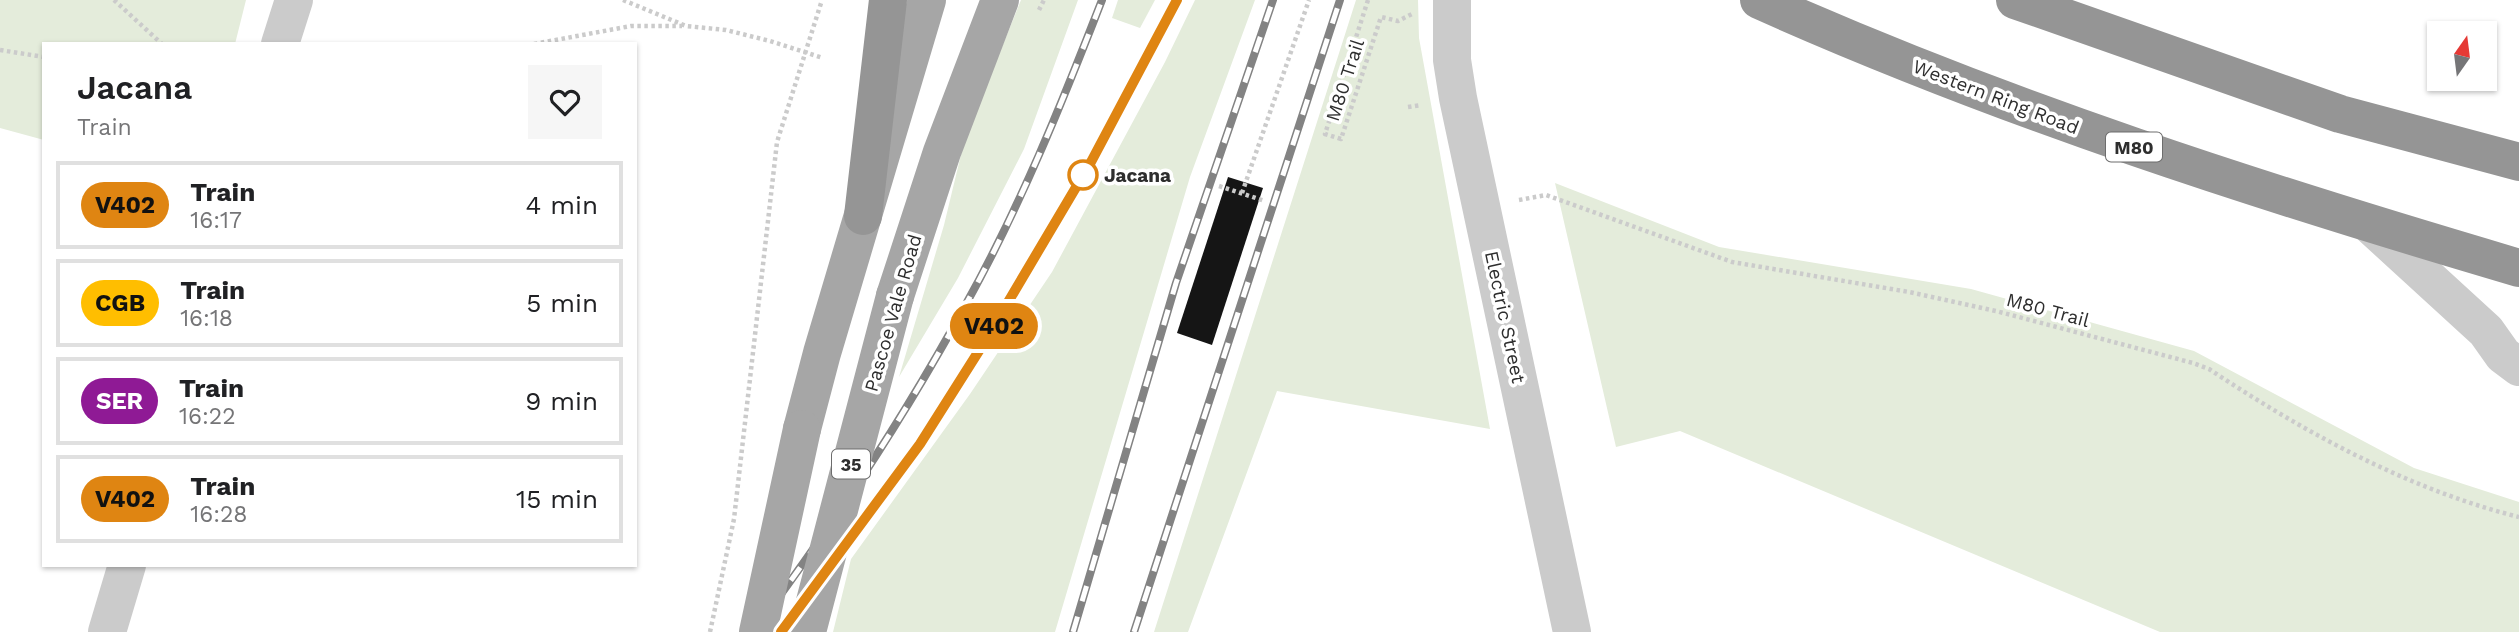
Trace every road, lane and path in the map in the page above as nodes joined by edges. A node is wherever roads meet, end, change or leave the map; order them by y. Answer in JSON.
{"nodes":[{"id":1,"x":114,"y":0,"type":"edge"},
{"id":2,"x":294,"y":0,"type":"edge"},
{"id":3,"x":623,"y":0,"type":"edge"},
{"id":4,"x":822,"y":0,"type":"edge"},
{"id":5,"x":888,"y":0,"type":"edge"},
{"id":6,"x":927,"y":0,"type":"edge"},
{"id":7,"x":1000,"y":0,"type":"edge"},
{"id":8,"x":1308,"y":0,"type":"edge"},
{"id":9,"x":1368,"y":0,"type":"edge"},
{"id":10,"x":1452,"y":0,"type":"edge"},
{"id":11,"x":1759,"y":0,"type":"edge"},
{"id":12,"x":2015,"y":0,"type":"edge"},
{"id":13,"x":1398,"y":21,"type":"dead end"},
{"id":14,"x":686,"y":26,"type":"junction"},
{"id":15,"x":160,"y":42,"type":"edge"},
{"id":16,"x":281,"y":42,"type":"edge"},
{"id":17,"x":545,"y":42,"type":"edge"},
{"id":18,"x":0,"y":50,"type":"edge"},
{"id":19,"x":805,"y":53,"type":"junction"},
{"id":20,"x":42,"y":57,"type":"edge"},
{"id":21,"x":823,"y":58,"type":"dead end"},
{"id":22,"x":2519,"y":162,"type":"edge"},
{"id":23,"x":1219,"y":186,"type":"dead end"},
{"id":24,"x":1242,"y":194,"type":"junction"},
{"id":25,"x":1546,"y":195,"type":"dead end"},
{"id":26,"x":1265,"y":201,"type":"dead end"},
{"id":27,"x":863,"y":216,"type":"junction"},
{"id":28,"x":2368,"y":223,"type":"junction"},
{"id":29,"x":2519,"y":268,"type":"edge"},
{"id":30,"x":2519,"y":366,"type":"edge"},
{"id":31,"x":2519,"y":516,"type":"edge"},
{"id":32,"x":126,"y":567,"type":"edge"},
{"id":33,"x":107,"y":632,"type":"edge"},
{"id":34,"x":710,"y":632,"type":"edge"},
{"id":35,"x":758,"y":632,"type":"edge"},
{"id":36,"x":807,"y":632,"type":"edge"},
{"id":37,"x":1572,"y":632,"type":"edge"}],
"edges":[{"from":1,"to":15,"type":"path"},
{"from":2,"to":16,"type":"street"},
{"from":3,"to":14,"type":"path"},
{"from":4,"to":19,"type":"path"},
{"from":5,"to":27,"type":"highway"},
{"from":6,"to":27,"type":"main road"},
{"from":7,"to":36,"type":"main road","name":"Pascoe Vale Road","number":"35","bridge":true},
{"from":8,"to":24,"type":"path"},
{"from":9,"to":13,"type":"path","name":"M80 Trail"},
{"from":10,"to":37,"type":"street","name":"Electric Street"},
{"from":11,"to":28,"type":"highway","name":"Western Ring Road","number":"M80"},
{"from":12,"to":22,"type":"highway"},
{"from":14,"to":17,"type":"path"},
{"from":14,"to":19,"type":"path"},
{"from":18,"to":20,"type":"path"},
{"from":19,"to":21,"type":"path"},
{"from":19,"to":34,"type":"path"},
{"from":23,"to":24,"type":"path"},
{"from":24,"to":26,"type":"path"},
{"from":25,"to":31,"type":"path","name":"M80 Trail"},
{"from":27,"to":35,"type":"main road","bridge":true},
{"from":28,"to":29,"type":"highway","name":"Western Ring Road","number":"M80"},
{"from":28,"to":30,"type":"street"},
{"from":32,"to":33,"type":"street"}]}
